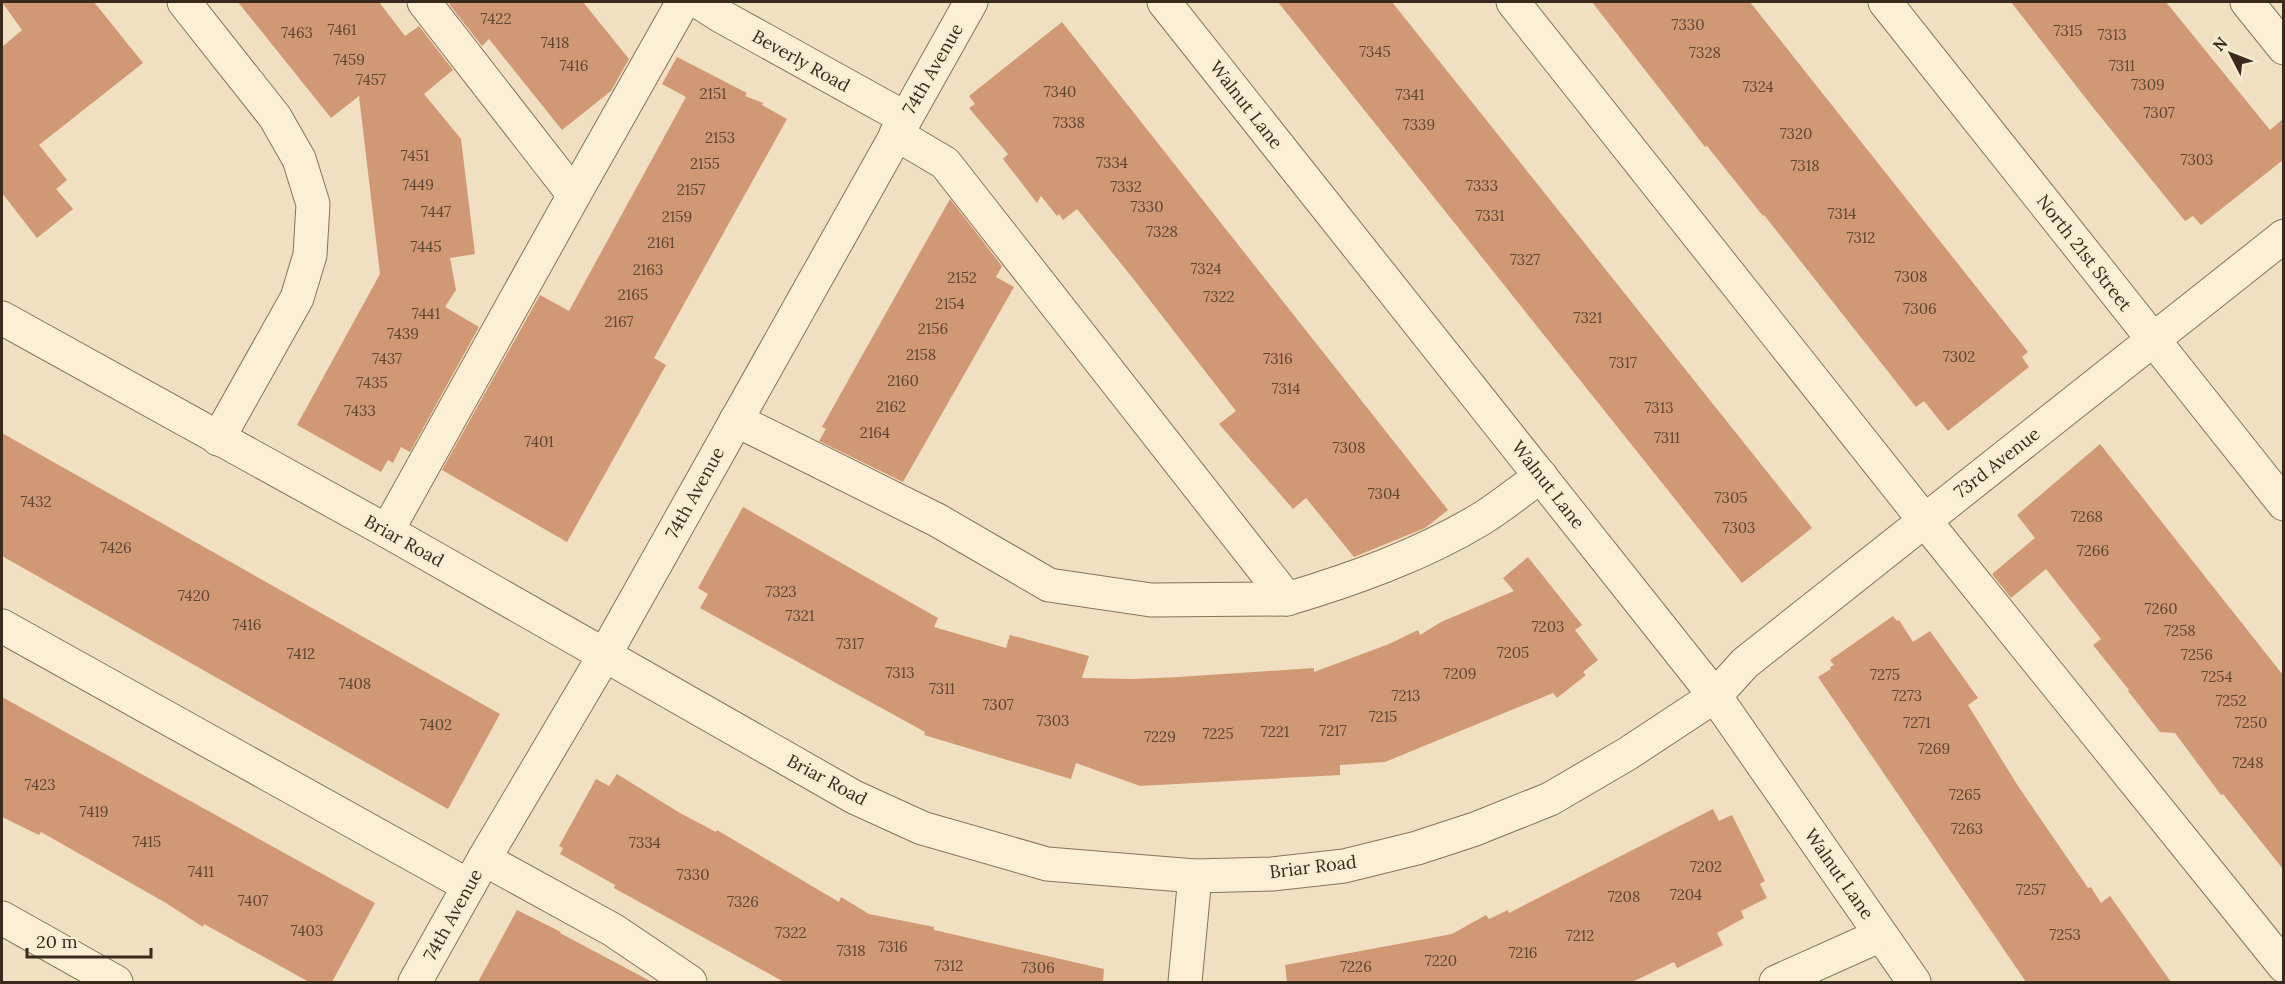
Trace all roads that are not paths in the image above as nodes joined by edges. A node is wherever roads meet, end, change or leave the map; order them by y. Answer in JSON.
{"nodes":[{"id":1,"x":184,"y":2,"type":"edge"},
{"id":2,"x":424,"y":2,"type":"edge"},
{"id":3,"x":683,"y":2,"type":"edge"},
{"id":4,"x":699,"y":2,"type":"edge"},
{"id":5,"x":971,"y":2,"type":"edge"},
{"id":6,"x":1164,"y":2,"type":"edge"},
{"id":7,"x":1513,"y":2,"type":"edge"},
{"id":8,"x":1886,"y":2,"type":"edge"},
{"id":9,"x":2247,"y":2,"type":"edge"},
{"id":10,"x":2283,"y":48,"type":"edge"},
{"id":11,"x":901,"y":126,"type":"junction"},
{"id":12,"x":574,"y":195,"type":"junction"},
{"id":13,"x":2283,"y":236,"type":"edge"},
{"id":14,"x":2,"y":318,"type":"edge"},
{"id":15,"x":2153,"y":340,"type":"junction"},
{"id":16,"x":736,"y":420,"type":"junction"},
{"id":17,"x":218,"y":439,"type":"junction"},
{"id":18,"x":1541,"y":476,"type":"junction"},
{"id":19,"x":2283,"y":504,"type":"edge"},
{"id":20,"x":1925,"y":521,"type":"junction"},
{"id":21,"x":387,"y":531,"type":"junction"},
{"id":22,"x":1287,"y":599,"type":"junction"},
{"id":23,"x":2,"y":626,"type":"edge"},
{"id":24,"x":604,"y":656,"type":"junction"},
{"id":25,"x":1715,"y":696,"type":"junction"},
{"id":26,"x":477,"y":873,"type":"junction"},
{"id":27,"x":1195,"y":876,"type":"junction"},
{"id":28,"x":2,"y":918,"type":"edge"},
{"id":29,"x":1881,"y":935,"type":"junction"},
{"id":30,"x":2283,"y":966,"type":"edge"},
{"id":31,"x":116,"y":982,"type":"edge"},
{"id":32,"x":415,"y":982,"type":"edge"},
{"id":33,"x":690,"y":982,"type":"edge"},
{"id":34,"x":1185,"y":982,"type":"edge"},
{"id":35,"x":1776,"y":982,"type":"edge"},
{"id":36,"x":1914,"y":982,"type":"edge"}],
"edges":[{"from":1,"to":17,"type":"street"},
{"from":2,"to":12,"type":"street"},
{"from":3,"to":12,"type":"street"},
{"from":4,"to":11,"type":"street","name":"Beverly Road"},
{"from":5,"to":11,"type":"street","name":"74th Avenue"},
{"from":6,"to":18,"type":"street","name":"Walnut Lane"},
{"from":7,"to":20,"type":"street"},
{"from":8,"to":15,"type":"street","name":"North 21st Street"},
{"from":9,"to":10,"type":"street"},
{"from":11,"to":16,"type":"street","name":"74th Avenue"},
{"from":11,"to":22,"type":"street","name":"Beverly Road"},
{"from":12,"to":21,"type":"street"},
{"from":13,"to":15,"type":"street","name":"73rd Avenue"},
{"from":14,"to":17,"type":"street","name":"Briar Road"},
{"from":15,"to":19,"type":"street","name":"North 21st Street"},
{"from":15,"to":20,"type":"street","name":"73rd Avenue"},
{"from":16,"to":22,"type":"street"},
{"from":16,"to":24,"type":"street","name":"74th Avenue"},
{"from":17,"to":21,"type":"street","name":"Briar Road"},
{"from":18,"to":22,"type":"street"},
{"from":18,"to":25,"type":"street","name":"Walnut Lane"},
{"from":20,"to":25,"type":"street","name":"73rd Avenue"},
{"from":20,"to":30,"type":"street"},
{"from":21,"to":24,"type":"street","name":"Briar Road"},
{"from":23,"to":26,"type":"street"},
{"from":24,"to":26,"type":"street","name":"74th Avenue"},
{"from":24,"to":27,"type":"street","name":"Briar Road"},
{"from":25,"to":27,"type":"street","name":"Briar Road"},
{"from":25,"to":29,"type":"street","name":"Walnut Lane"},
{"from":26,"to":32,"type":"street","name":"74th Avenue"},
{"from":26,"to":33,"type":"street"},
{"from":27,"to":34,"type":"street"},
{"from":28,"to":31,"type":"street"},
{"from":29,"to":35,"type":"street"},
{"from":29,"to":36,"type":"street","name":"Walnut Lane"}]}
